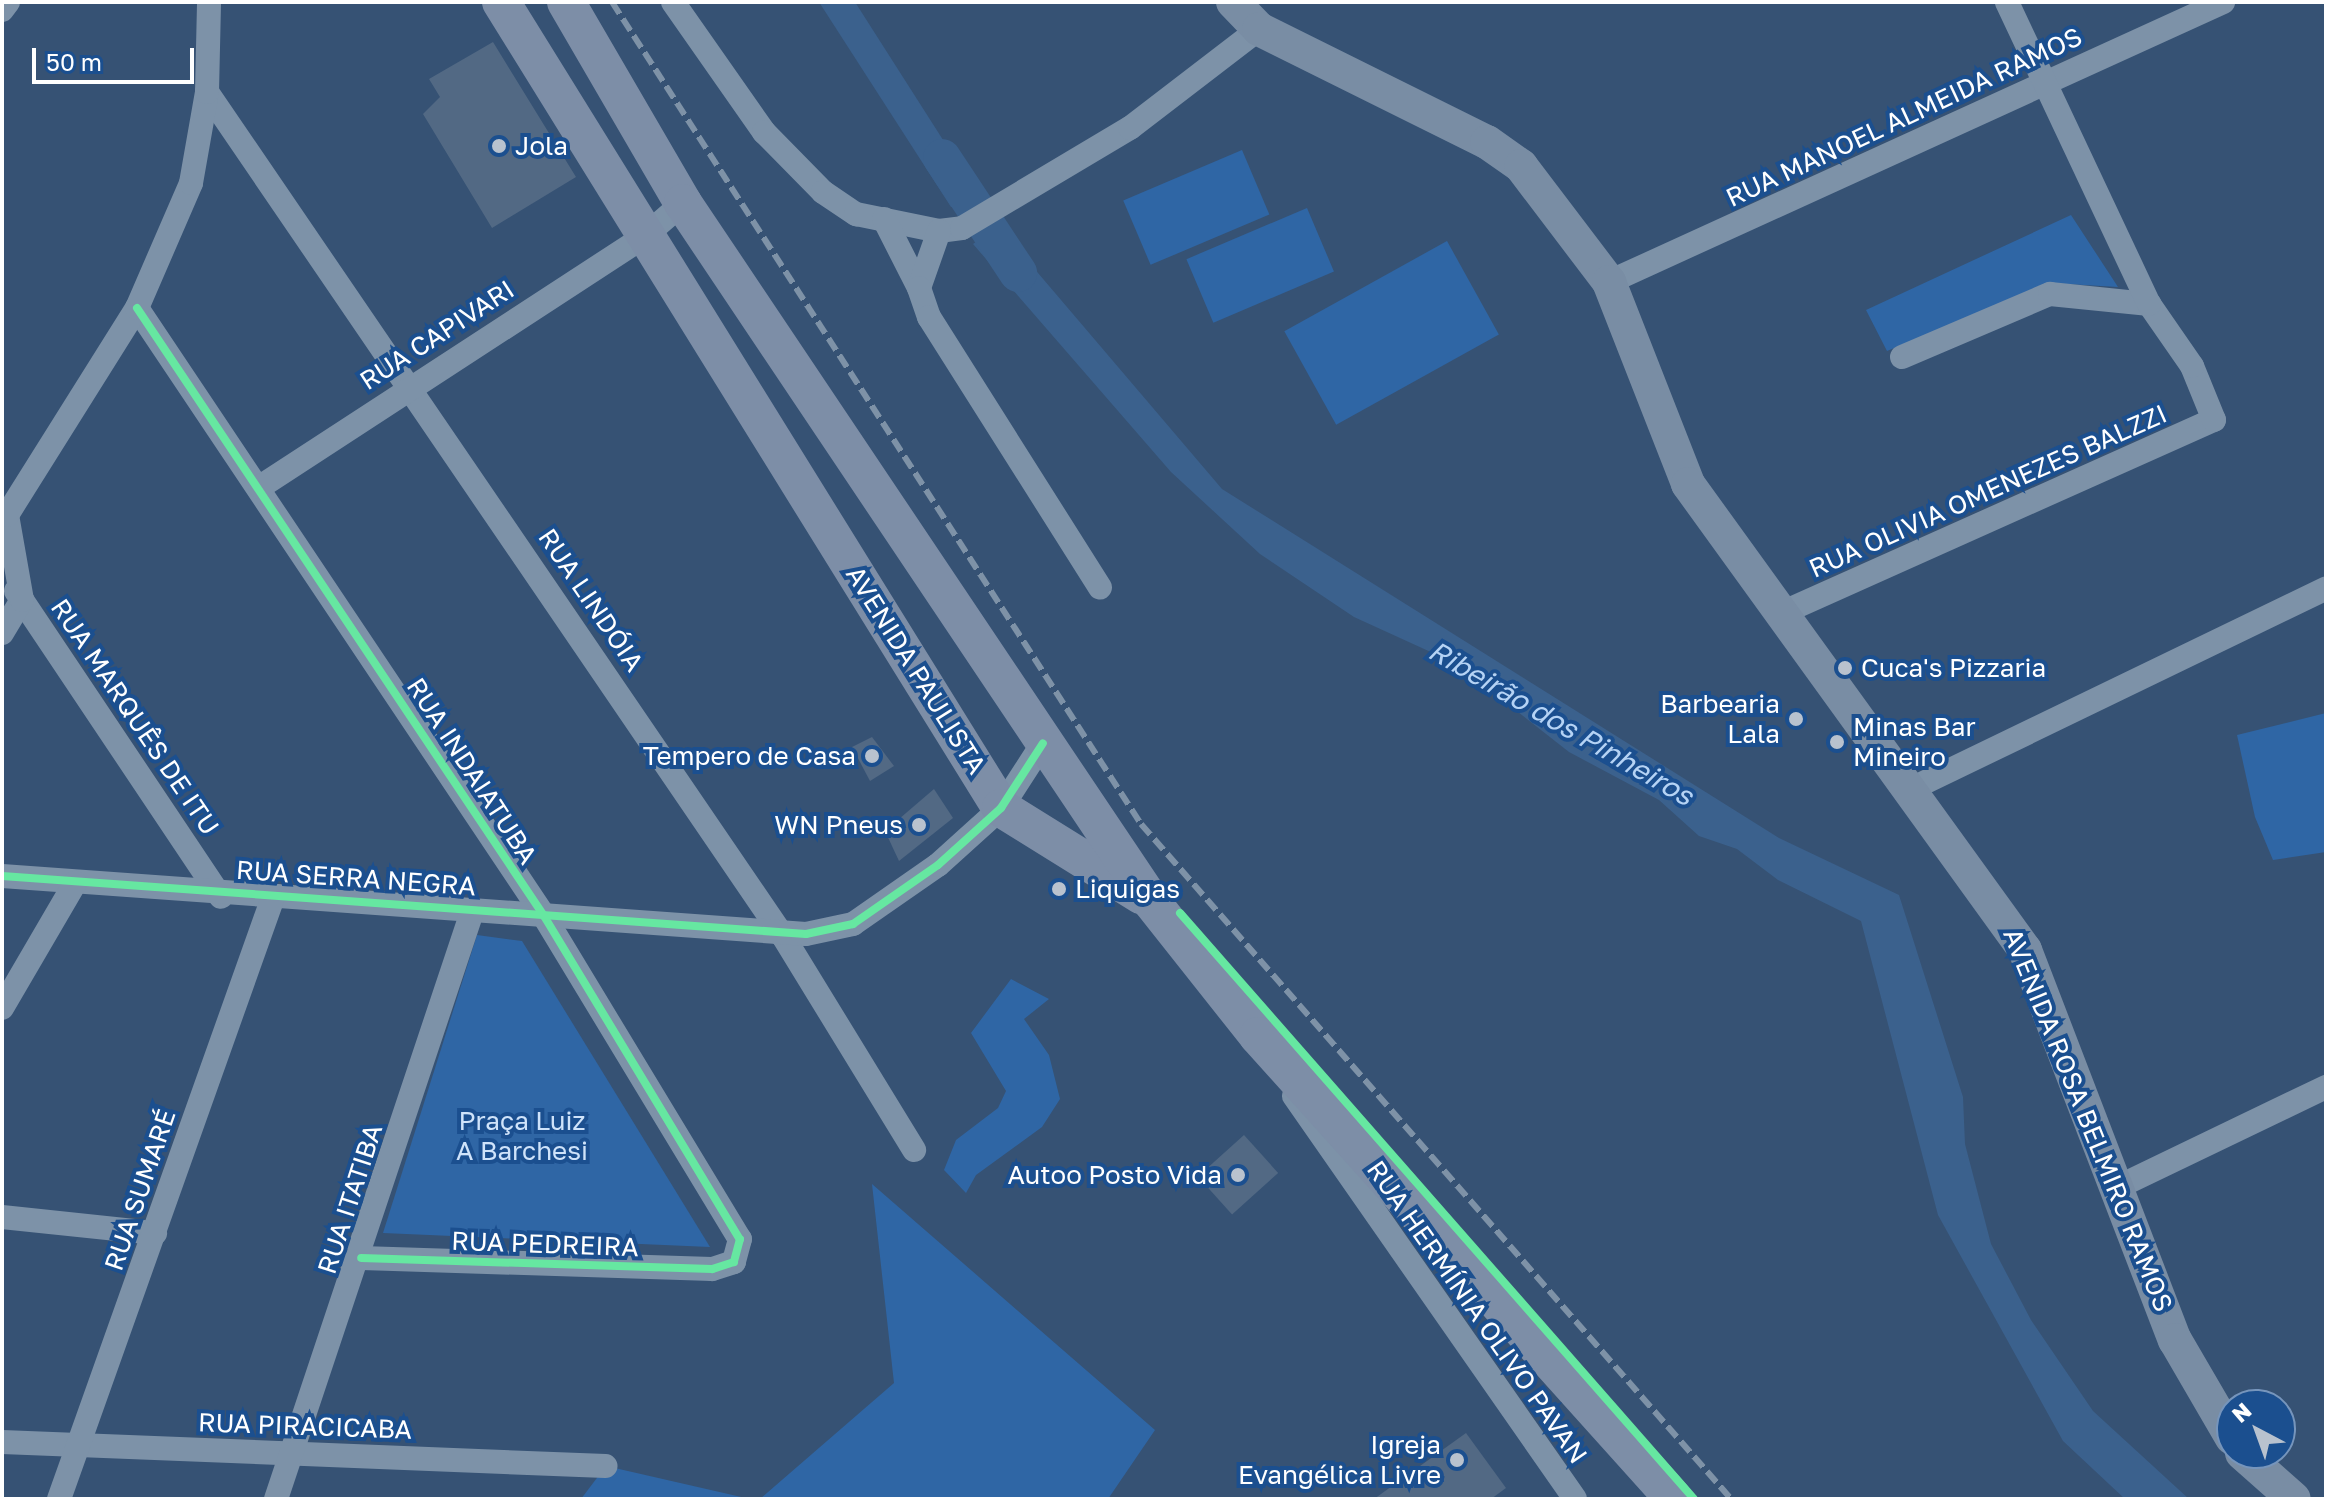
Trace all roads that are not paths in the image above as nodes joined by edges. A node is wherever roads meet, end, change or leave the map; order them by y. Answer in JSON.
{"nodes":[{"id":1,"x":8,"y":2,"type":"edge"},
{"id":2,"x":209,"y":2,"type":"edge"},
{"id":3,"x":501,"y":2,"type":"edge"},
{"id":4,"x":566,"y":2,"type":"edge"},
{"id":5,"x":673,"y":2,"type":"edge"},
{"id":6,"x":1233,"y":2,"type":"edge"},
{"id":7,"x":2007,"y":2,"type":"edge"},
{"id":8,"x":2223,"y":2,"type":"edge"},
{"id":9,"x":2,"y":10,"type":"edge"},
{"id":10,"x":1259,"y":29,"type":"junction"},
{"id":11,"x":2041,"y":84,"type":"junction"},
{"id":12,"x":207,"y":92,"type":"junction"},
{"id":13,"x":683,"y":203,"type":"junction"},
{"id":14,"x":884,"y":219,"type":"junction"},
{"id":15,"x":950,"y":230,"type":"junction"},
{"id":16,"x":646,"y":235,"type":"junction"},
{"id":17,"x":1609,"y":282,"type":"junction"},
{"id":18,"x":919,"y":288,"type":"junction"},
{"id":19,"x":2149,"y":304,"type":"junction"},
{"id":20,"x":137,"y":308,"type":"junction"},
{"id":21,"x":1902,"y":357,"type":"dead end"},
{"id":22,"x":411,"y":383,"type":"junction"},
{"id":23,"x":260,"y":487,"type":"junction"},
{"id":24,"x":4,"y":515,"type":"edge"},
{"id":25,"x":2,"y":569,"type":"edge"},
{"id":26,"x":1100,"y":587,"type":"dead end"},
{"id":27,"x":2326,"y":588,"type":"edge"},
{"id":28,"x":22,"y":600,"type":"junction"},
{"id":29,"x":1784,"y":612,"type":"junction"},
{"id":30,"x":2,"y":633,"type":"edge"},
{"id":31,"x":1043,"y":743,"type":"junction"},
{"id":32,"x":1909,"y":790,"type":"junction"},
{"id":33,"x":1001,"y":808,"type":"junction"},
{"id":34,"x":2,"y":876,"type":"edge"},
{"id":35,"x":75,"y":883,"type":"junction"},
{"id":36,"x":221,"y":897,"type":"junction"},
{"id":37,"x":272,"y":900,"type":"junction"},
{"id":38,"x":1151,"y":901,"type":"junction"},
{"id":39,"x":471,"y":915,"type":"junction"},
{"id":40,"x":544,"y":916,"type":"junction"},
{"id":41,"x":783,"y":936,"type":"junction"},
{"id":42,"x":2,"y":1008,"type":"edge"},
{"id":43,"x":1258,"y":1036,"type":"junction"},
{"id":44,"x":2326,"y":1087,"type":"edge"},
{"id":45,"x":914,"y":1150,"type":"dead end"},
{"id":46,"x":2120,"y":1186,"type":"junction"},
{"id":47,"x":2,"y":1217,"type":"edge"},
{"id":48,"x":155,"y":1233,"type":"junction"},
{"id":49,"x":361,"y":1258,"type":"junction"},
{"id":50,"x":726,"y":1266,"type":"joint"},
{"id":51,"x":2216,"y":1410,"type":"edge"},
{"id":52,"x":2,"y":1442,"type":"edge"},
{"id":53,"x":78,"y":1446,"type":"junction"},
{"id":54,"x":291,"y":1454,"type":"junction"},
{"id":55,"x":606,"y":1466,"type":"dead end"},
{"id":56,"x":2260,"y":1469,"type":"edge"},
{"id":57,"x":59,"y":1499,"type":"edge"},
{"id":58,"x":276,"y":1499,"type":"edge"},
{"id":59,"x":1575,"y":1499,"type":"edge"},
{"id":60,"x":1674,"y":1499,"type":"edge"},
{"id":61,"x":2294,"y":1499,"type":"edge"}],
"edges":[{"from":1,"to":9,"type":"street"},
{"from":2,"to":12,"type":"street"},
{"from":3,"to":16,"type":"main road","name":"AVENIDA PAULISTA"},
{"from":4,"to":13,"type":"main road"},
{"from":5,"to":14,"type":"street"},
{"from":6,"to":10,"type":"main road","name":"AVENIDA ROSA BELMIRO RAMOS"},
{"from":7,"to":11,"type":"street"},
{"from":8,"to":11,"type":"street","name":"RUA MANOEL ALMEIDA RAMOS"},
{"from":10,"to":15,"type":"street"},
{"from":10,"to":17,"type":"main road","name":"AVENIDA ROSA BELMIRO RAMOS"},
{"from":11,"to":17,"type":"street","name":"RUA MANOEL ALMEIDA RAMOS"},
{"from":11,"to":19,"type":"street"},
{"from":12,"to":20,"type":"street"},
{"from":12,"to":22,"type":"street","name":"RUA LINDÓIA"},
{"from":13,"to":16,"type":"street","name":"RUA CAPIVARI"},
{"from":13,"to":31,"type":"main road"},
{"from":14,"to":15,"type":"street"},
{"from":14,"to":18,"type":"street"},
{"from":15,"to":18,"type":"street"},
{"from":16,"to":22,"type":"street","name":"RUA CAPIVARI"},
{"from":16,"to":33,"type":"main road","name":"AVENIDA PAULISTA"},
{"from":17,"to":29,"type":"main road","name":"AVENIDA ROSA BELMIRO RAMOS"},
{"from":18,"to":26,"type":"street"},
{"from":19,"to":21,"type":"street"},
{"from":19,"to":29,"type":"street","name":"RUA OLIVIA OMENEZES BALZZI"},
{"from":20,"to":23,"type":"street","name":"RUA INDAIATUBA"},
{"from":20,"to":24,"type":"street"},
{"from":22,"to":23,"type":"street","name":"RUA CAPIVARI"},
{"from":22,"to":41,"type":"street","name":"RUA LINDÓIA"},
{"from":23,"to":40,"type":"street","name":"RUA INDAIATUBA"},
{"from":24,"to":28,"type":"street"},
{"from":25,"to":28,"type":"street","name":"RUA MARQUÊS DE ITU"},
{"from":27,"to":32,"type":"street"},
{"from":28,"to":30,"type":"street"},
{"from":28,"to":36,"type":"street","name":"RUA MARQUÊS DE ITU"},
{"from":29,"to":32,"type":"main road","name":"AVENIDA ROSA BELMIRO RAMOS"},
{"from":31,"to":33,"type":"street","name":"RUA SERRA NEGRA"},
{"from":31,"to":38,"type":"main road"},
{"from":32,"to":46,"type":"main road","name":"AVENIDA ROSA BELMIRO RAMOS"},
{"from":33,"to":38,"type":"main road","name":"AVENIDA PAULISTA"},
{"from":33,"to":41,"type":"street","name":"RUA SERRA NEGRA"},
{"from":34,"to":35,"type":"street","name":"RUA SERRA NEGRA"},
{"from":35,"to":36,"type":"street","name":"RUA SERRA NEGRA"},
{"from":35,"to":42,"type":"street"},
{"from":36,"to":37,"type":"street","name":"RUA SERRA NEGRA"},
{"from":37,"to":39,"type":"street","name":"RUA SERRA NEGRA"},
{"from":37,"to":48,"type":"street","name":"RUA SUMARÉ"},
{"from":38,"to":43,"type":"main road"},
{"from":39,"to":40,"type":"street","name":"RUA SERRA NEGRA"},
{"from":39,"to":49,"type":"street","name":"RUA ITATIBA"},
{"from":40,"to":41,"type":"street","name":"RUA SERRA NEGRA"},
{"from":40,"to":50,"type":"street","name":"RUA INDAIATUBA"},
{"from":41,"to":45,"type":"street","name":"RUA LINDÓIA"},
{"from":43,"to":59,"type":"street","name":"RUA HERMÍNIA OLIVO PAVAN"},
{"from":43,"to":60,"type":"main road"},
{"from":44,"to":46,"type":"street"},
{"from":46,"to":51,"type":"main road","name":"AVENIDA ROSA BELMIRO RAMOS"},
{"from":47,"to":48,"type":"street"},
{"from":48,"to":53,"type":"street","name":"RUA SUMARÉ"},
{"from":49,"to":50,"type":"street","name":"RUA PEDREIRA"},
{"from":49,"to":54,"type":"street","name":"RUA ITATIBA"},
{"from":52,"to":53,"type":"street","name":"RUA PIRACICABA"},
{"from":53,"to":54,"type":"street","name":"RUA PIRACICABA"},
{"from":53,"to":57,"type":"street","name":"RUA SUMARÉ"},
{"from":54,"to":55,"type":"street","name":"RUA PIRACICABA"},
{"from":54,"to":58,"type":"street","name":"RUA ITATIBA"},
{"from":56,"to":61,"type":"main road"}]}
